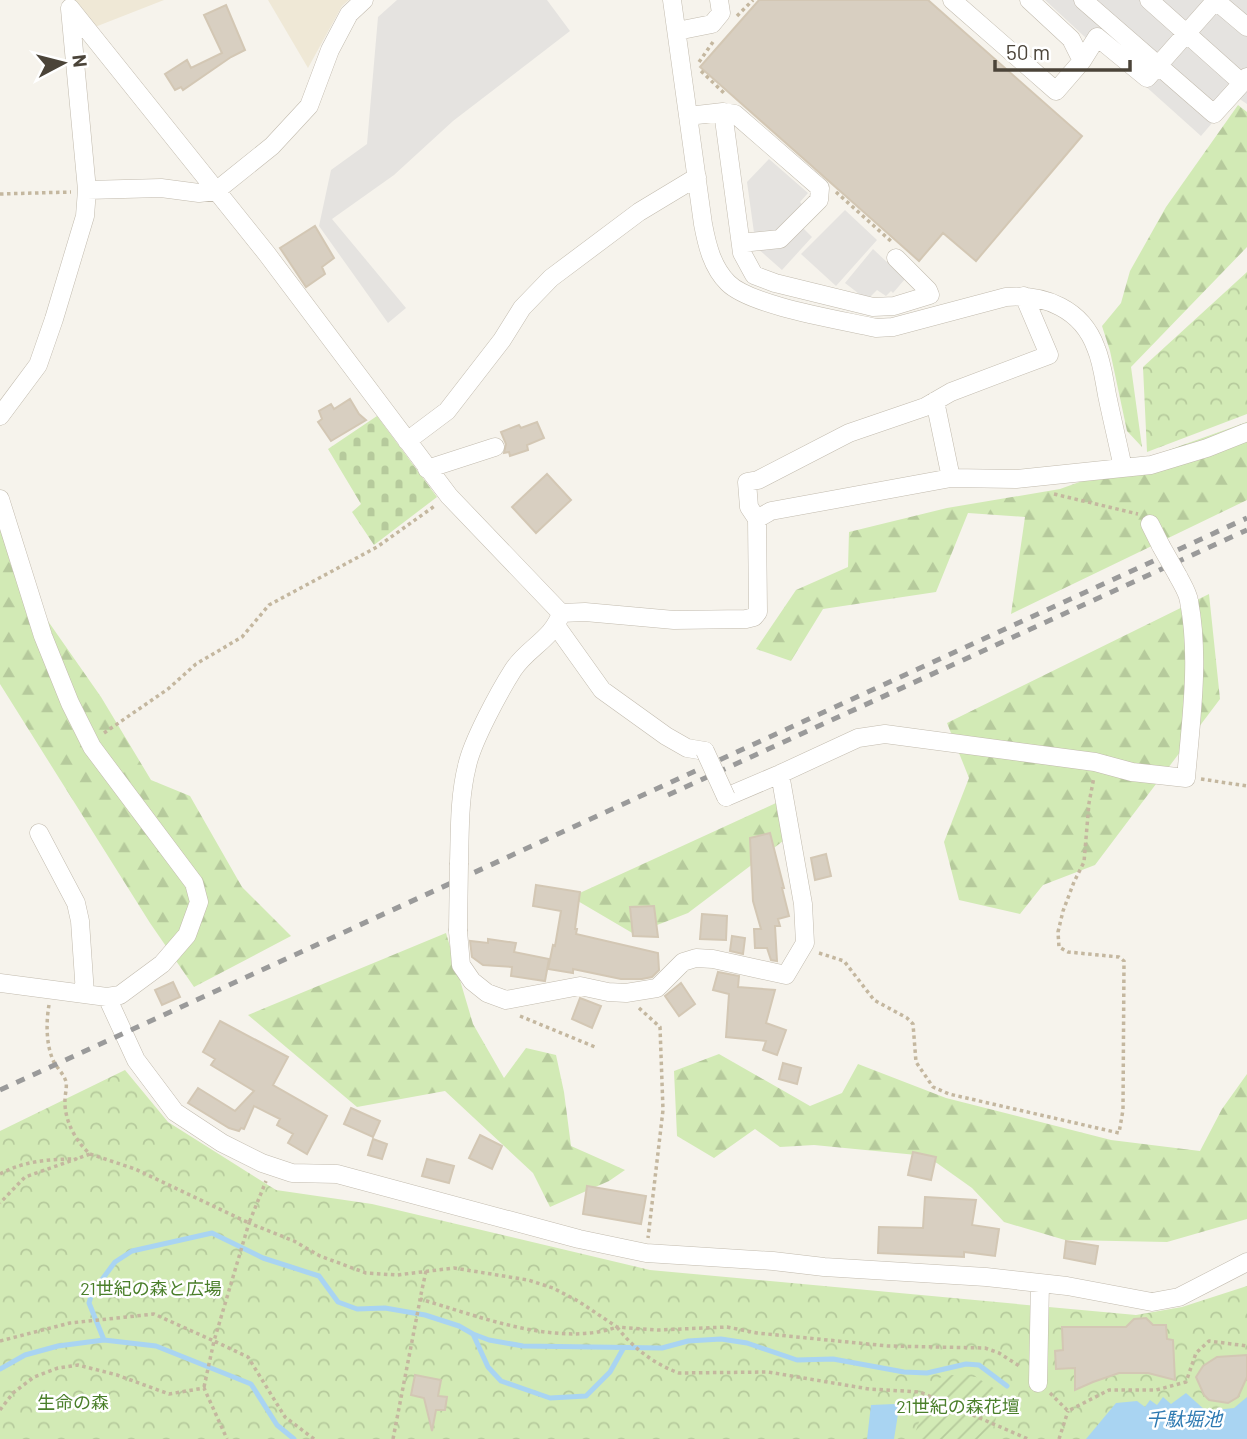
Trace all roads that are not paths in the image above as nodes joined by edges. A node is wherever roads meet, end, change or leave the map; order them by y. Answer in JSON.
{"nodes":[{"id":1,"x":364,"y":0,"type":"edge"},
{"id":2,"x":672,"y":0,"type":"edge"},
{"id":3,"x":719,"y":0,"type":"edge"},
{"id":4,"x":952,"y":0,"type":"edge"},
{"id":5,"x":1029,"y":0,"type":"edge"},
{"id":6,"x":1083,"y":0,"type":"edge"},
{"id":7,"x":1149,"y":0,"type":"edge"},
{"id":8,"x":1215,"y":0,"type":"edge"},
{"id":9,"x":67,"y":4,"type":"edge"},
{"id":10,"x":1245,"y":21,"type":"edge"},
{"id":11,"x":677,"y":31,"type":"junction"},
{"id":12,"x":1187,"y":33,"type":"junction"},
{"id":13,"x":1082,"y":61,"type":"junction"},
{"id":14,"x":1157,"y":65,"type":"junction"},
{"id":15,"x":1244,"y":80,"type":"edge"},
{"id":16,"x":723,"y":112,"type":"junction"},
{"id":17,"x":688,"y":116,"type":"junction"},
{"id":18,"x":697,"y":177,"type":"junction"},
{"id":19,"x":87,"y":190,"type":"junction"},
{"id":20,"x":216,"y":191,"type":"junction"},
{"id":21,"x":741,"y":243,"type":"junction"},
{"id":22,"x":896,"y":258,"type":"dead end"},
{"id":23,"x":1024,"y":296,"type":"junction"},
{"id":24,"x":935,"y":401,"type":"junction"},
{"id":25,"x":0,"y":416,"type":"edge"},
{"id":26,"x":1247,"y":432,"type":"edge"},
{"id":27,"x":407,"y":441,"type":"junction"},
{"id":28,"x":495,"y":447,"type":"dead end"},
{"id":29,"x":1123,"y":468,"type":"junction"},
{"id":30,"x":427,"y":469,"type":"junction"},
{"id":31,"x":951,"y":478,"type":"junction"},
{"id":32,"x":0,"y":499,"type":"edge"},
{"id":33,"x":757,"y":519,"type":"junction"},
{"id":34,"x":1150,"y":524,"type":"road end"},
{"id":35,"x":559,"y":620,"type":"junction"},
{"id":36,"x":780,"y":774,"type":"junction"},
{"id":37,"x":39,"y":833,"type":"dead end"},
{"id":38,"x":0,"y":983,"type":"edge"},
{"id":39,"x":85,"y":994,"type":"junction"},
{"id":40,"x":107,"y":997,"type":"junction"},
{"id":41,"x":1247,"y":1262,"type":"edge"},
{"id":42,"x":1040,"y":1283,"type":"junction"},
{"id":43,"x":1038,"y":1383,"type":"road end"}],
"edges":[{"from":1,"to":20,"type":"street"},
{"from":2,"to":11,"type":"street"},
{"from":3,"to":11,"type":"street"},
{"from":4,"to":13,"type":"street"},
{"from":5,"to":13,"type":"street"},
{"from":6,"to":14,"type":"street"},
{"from":7,"to":12,"type":"street"},
{"from":8,"to":10,"type":"street"},
{"from":8,"to":12,"type":"street"},
{"from":9,"to":19,"type":"street"},
{"from":9,"to":20,"type":"street"},
{"from":11,"to":17,"type":"street"},
{"from":12,"to":14,"type":"street"},
{"from":12,"to":15,"type":"street"},
{"from":13,"to":14,"type":"street"},
{"from":14,"to":15,"type":"street"},
{"from":16,"to":17,"type":"street"},
{"from":16,"to":21,"type":"street"},
{"from":16,"to":21,"type":"street"},
{"from":17,"to":18,"type":"street"},
{"from":18,"to":23,"type":"street"},
{"from":18,"to":27,"type":"street"},
{"from":19,"to":20,"type":"street"},
{"from":19,"to":25,"type":"street"},
{"from":20,"to":27,"type":"street"},
{"from":21,"to":22,"type":"street"},
{"from":23,"to":24,"type":"street"},
{"from":23,"to":29,"type":"street"},
{"from":24,"to":31,"type":"street"},
{"from":24,"to":33,"type":"street"},
{"from":26,"to":29,"type":"street"},
{"from":27,"to":30,"type":"street"},
{"from":28,"to":30,"type":"street"},
{"from":29,"to":31,"type":"street"},
{"from":30,"to":35,"type":"street"},
{"from":31,"to":33,"type":"street"},
{"from":32,"to":40,"type":"street"},
{"from":33,"to":35,"type":"street"},
{"from":34,"to":36,"type":"street","bridge":true},
{"from":35,"to":36,"type":"street","bridge":true},
{"from":35,"to":36,"type":"street","bridge":true},
{"from":37,"to":39,"type":"street"},
{"from":38,"to":39,"type":"street"},
{"from":39,"to":40,"type":"street"},
{"from":40,"to":42,"type":"street"},
{"from":41,"to":42,"type":"street"},
{"from":42,"to":43,"type":"street"}]}
